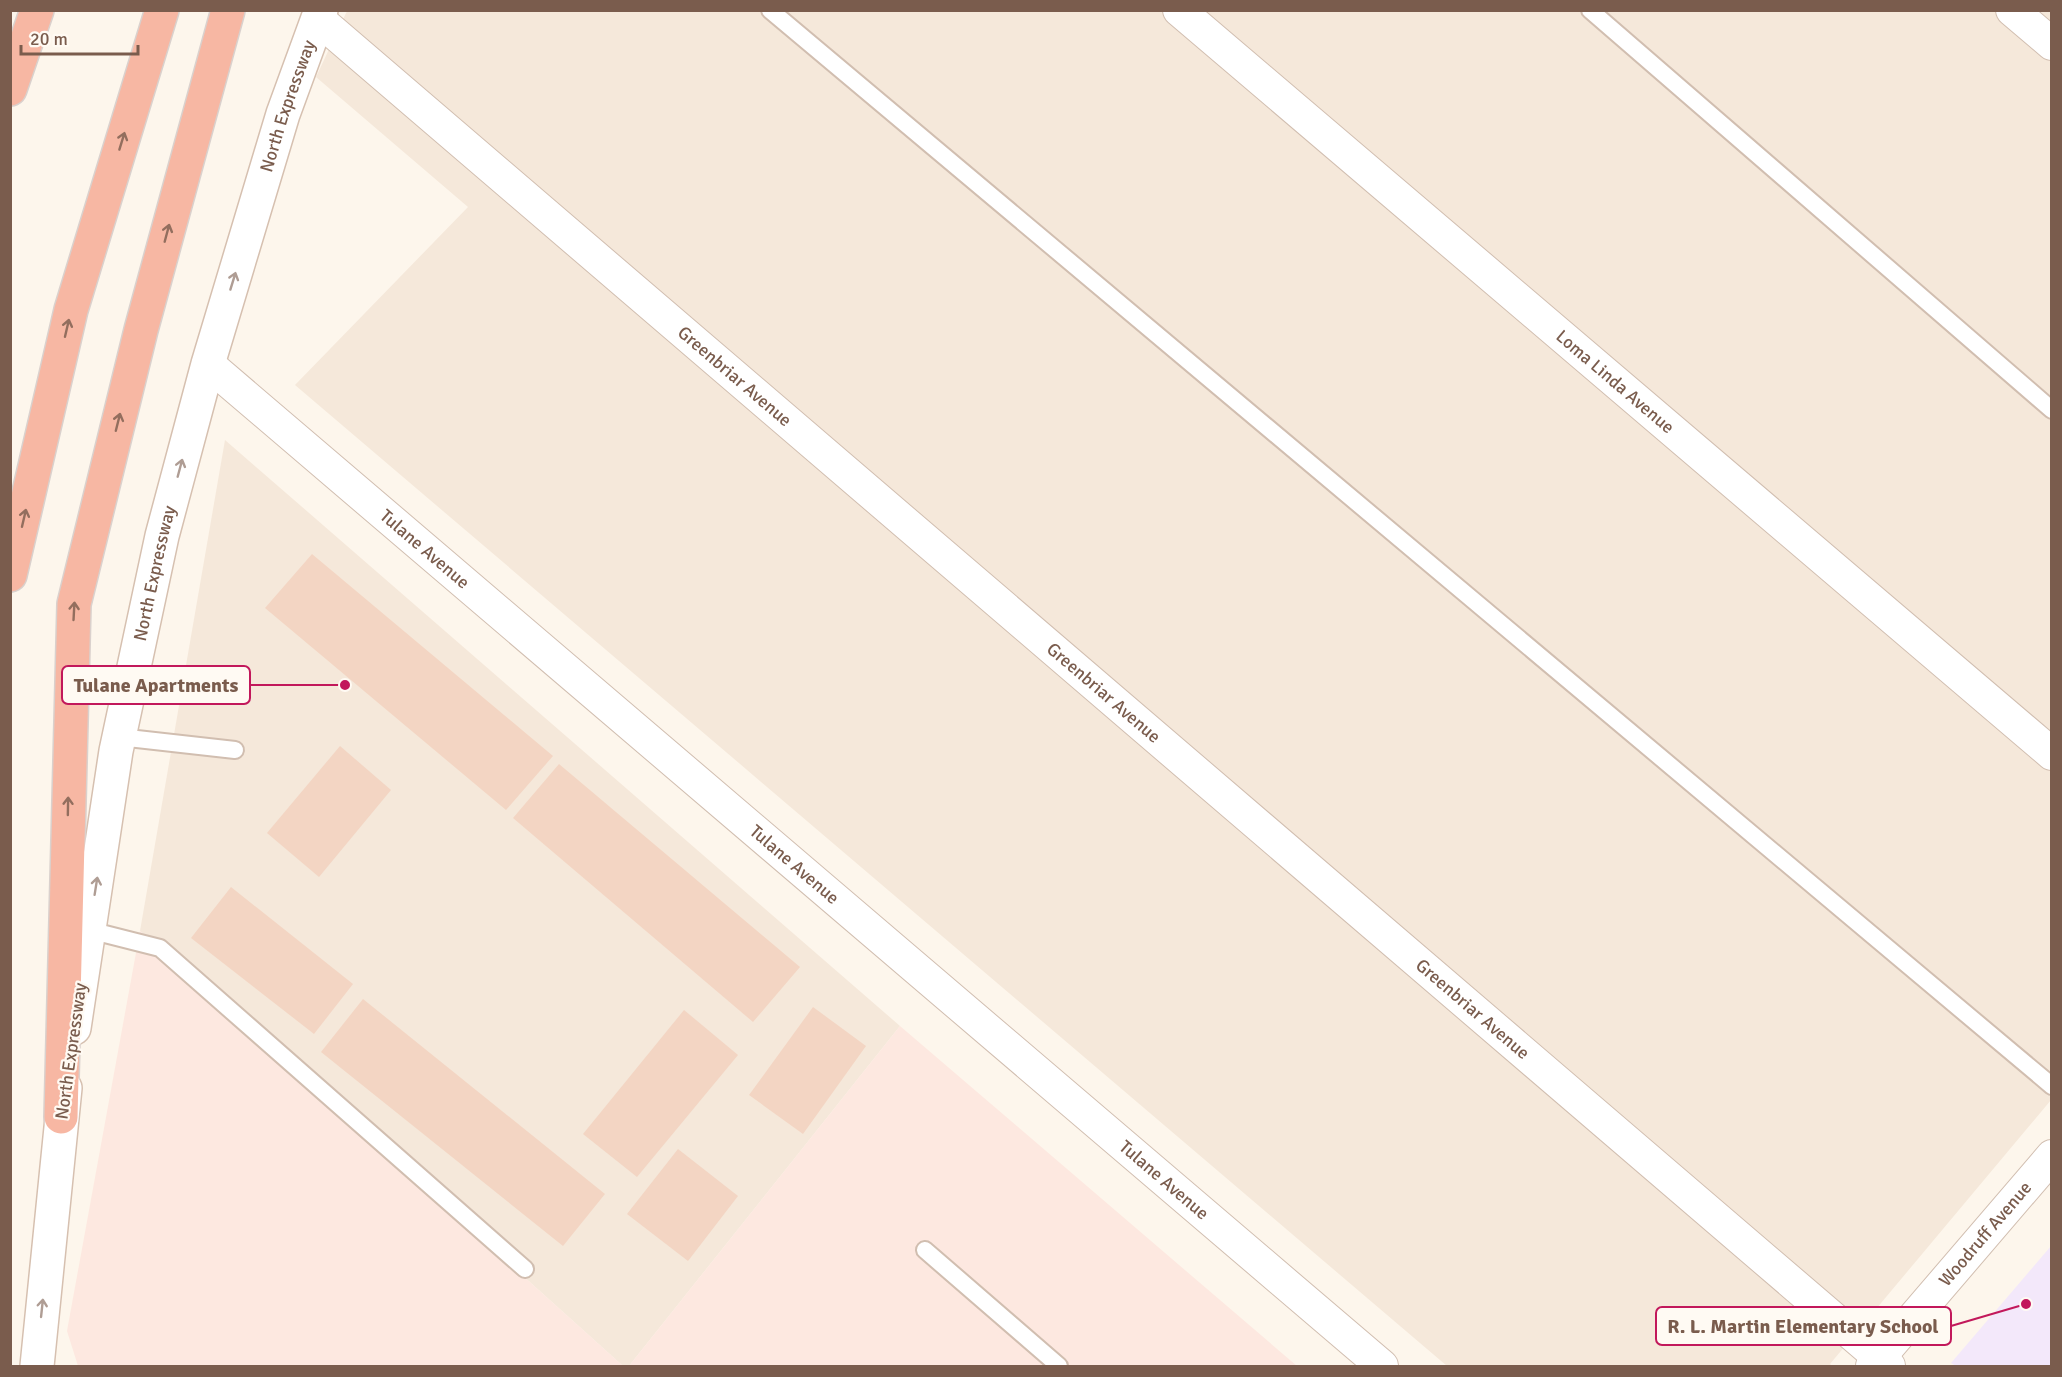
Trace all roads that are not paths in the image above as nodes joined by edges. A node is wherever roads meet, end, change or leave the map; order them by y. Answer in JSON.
{"nodes":[{"id":1,"x":37,"y":10,"type":"edge"},
{"id":2,"x":162,"y":10,"type":"edge"},
{"id":3,"x":228,"y":10,"type":"edge"},
{"id":4,"x":770,"y":10,"type":"edge"},
{"id":5,"x":1179,"y":10,"type":"edge"},
{"id":6,"x":1590,"y":10,"type":"edge"},
{"id":7,"x":2012,"y":10,"type":"edge"},
{"id":8,"x":320,"y":15,"type":"edge"},
{"id":9,"x":2052,"y":44,"type":"edge"},
{"id":10,"x":10,"y":89,"type":"edge"},
{"id":11,"x":208,"y":364,"type":"junction"},
{"id":12,"x":2052,"y":410,"type":"edge"},
{"id":13,"x":10,"y":576,"type":"edge"},
{"id":14,"x":119,"y":737,"type":"junction"},
{"id":15,"x":235,"y":750,"type":"dead end"},
{"id":16,"x":2052,"y":754,"type":"edge"},
{"id":17,"x":89,"y":930,"type":"junction"},
{"id":18,"x":2052,"y":1086,"type":"edge"},
{"id":19,"x":61,"y":1117,"type":"junction"},
{"id":20,"x":2052,"y":1156,"type":"edge"},
{"id":21,"x":925,"y":1250,"type":"dead end"},
{"id":22,"x":525,"y":1269,"type":"dead end"},
{"id":23,"x":1880,"y":1364,"type":"edge"},
{"id":24,"x":37,"y":1366,"type":"edge"},
{"id":25,"x":1059,"y":1366,"type":"edge"},
{"id":26,"x":1382,"y":1366,"type":"edge"}],
"edges":[{"from":1,"to":10,"type":"highway"},
{"from":13,"to":2,"type":"highway","one_way":true},
{"from":19,"to":3,"type":"highway","one_way":true},
{"from":4,"to":18,"type":"lane"},
{"from":5,"to":16,"type":"street","name":"Loma Linda Avenue"},
{"from":6,"to":12,"type":"lane"},
{"from":7,"to":9,"type":"street"},
{"from":11,"to":8,"type":"main road","name":"North Expressway","one_way":true},
{"from":8,"to":23,"type":"street","name":"Greenbriar Avenue"},
{"from":14,"to":11,"type":"main road","name":"North Expressway","one_way":true},
{"from":11,"to":26,"type":"street","name":"Tulane Avenue"},
{"from":14,"to":15,"type":"lane"},
{"from":17,"to":14,"type":"main road","name":"North Expressway","one_way":true},
{"from":17,"to":19,"type":"main road","name":"North Expressway"},
{"from":17,"to":22,"type":"lane"},
{"from":24,"to":19,"type":"main road","name":"North Expressway","one_way":true},
{"from":20,"to":23,"type":"street","name":"Woodruff Avenue"},
{"from":21,"to":25,"type":"lane"}]}
